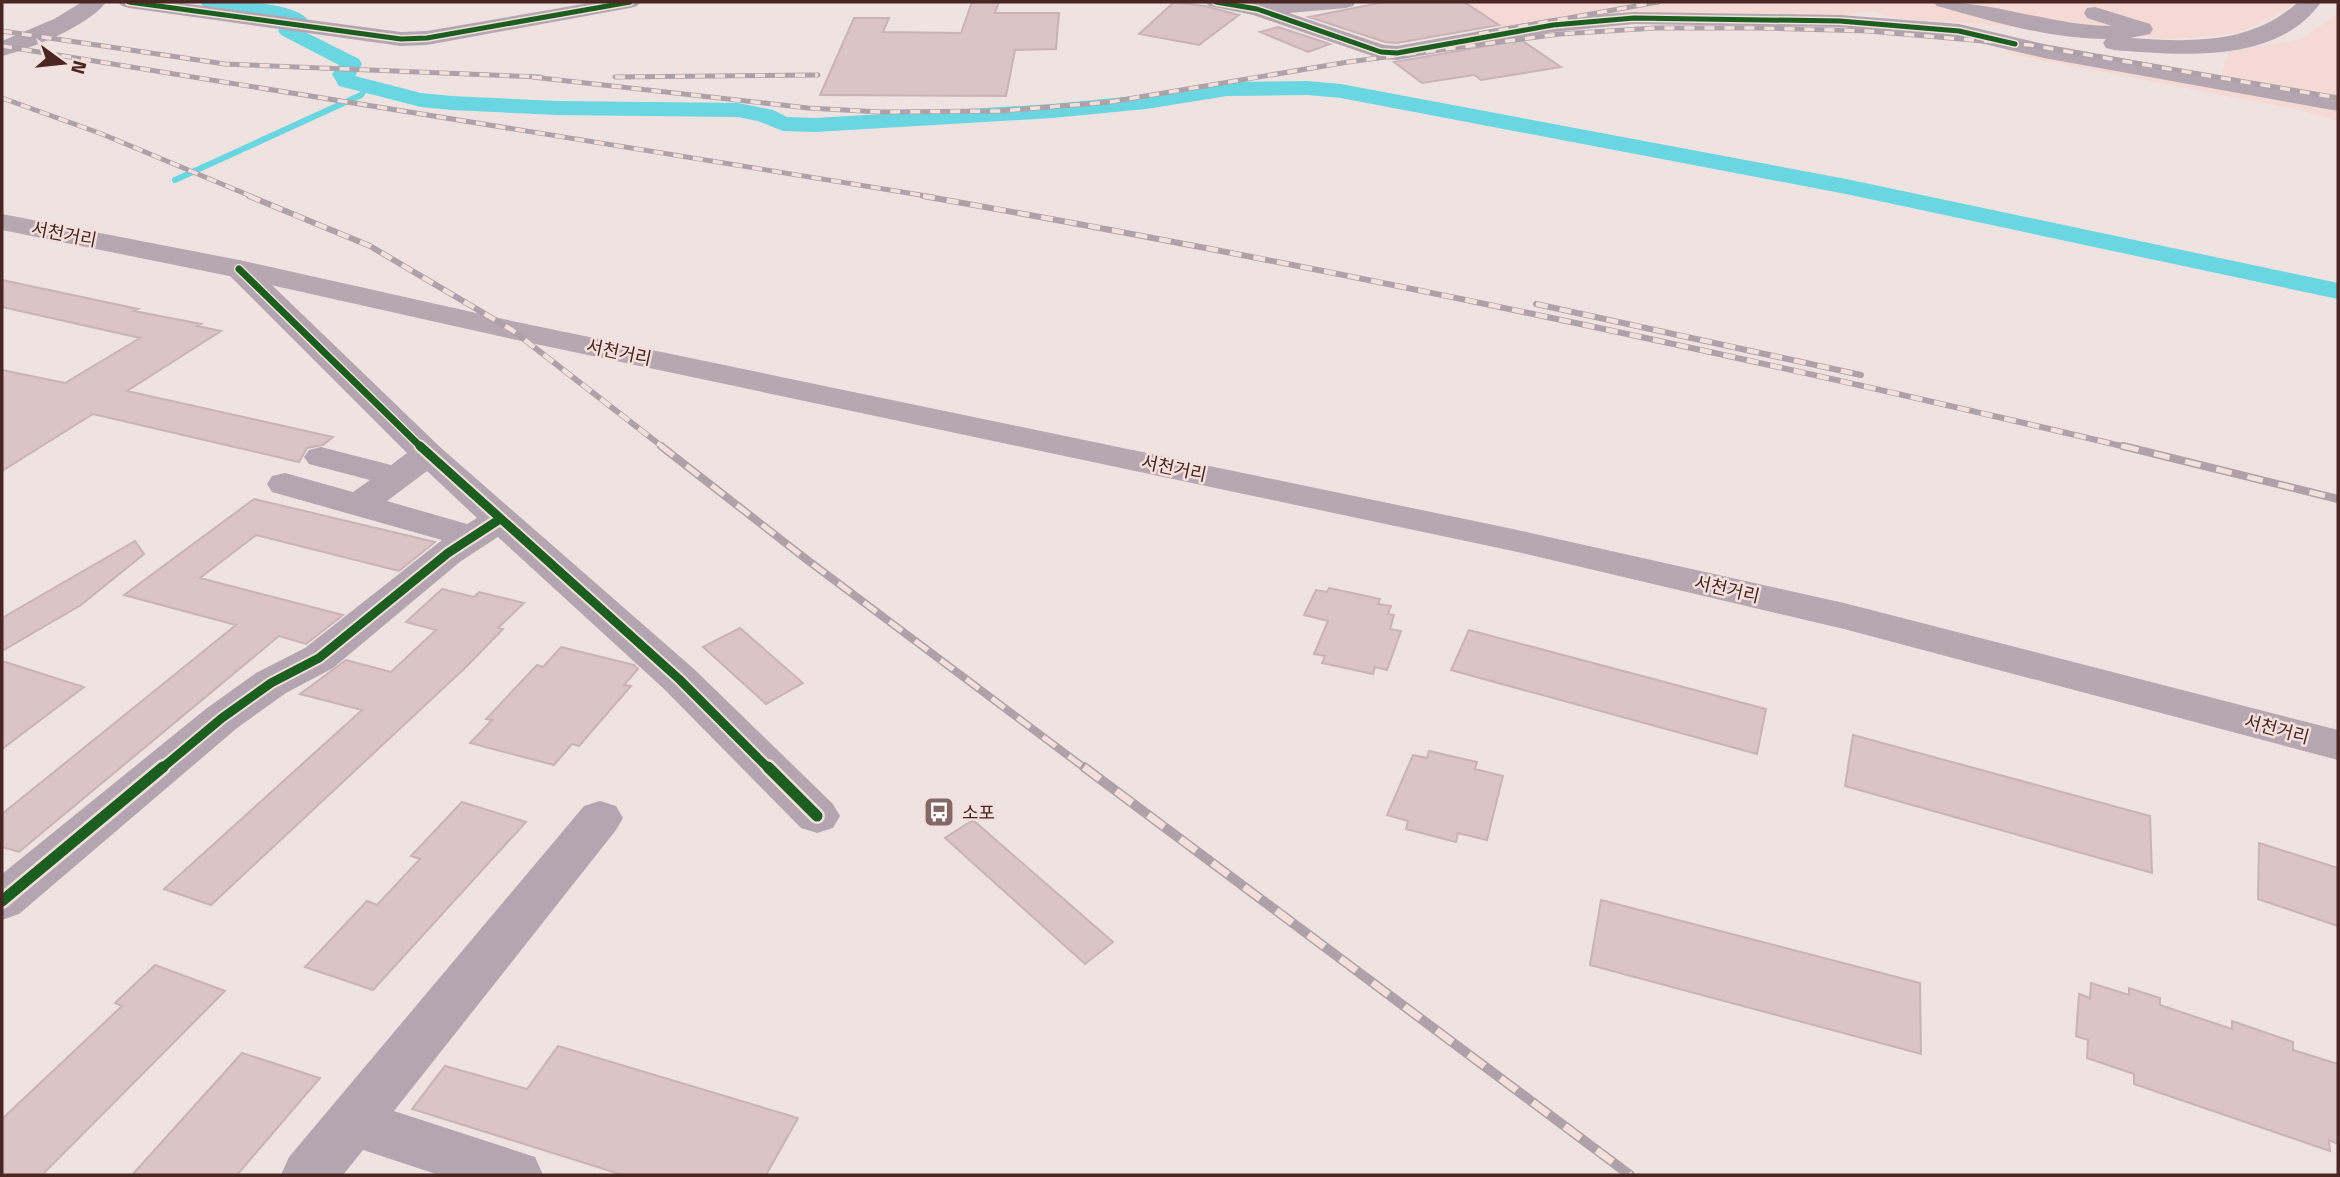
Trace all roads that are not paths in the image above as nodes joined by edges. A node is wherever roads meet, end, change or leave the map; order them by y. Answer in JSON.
{"nodes":[{"id":1,"x":94,"y":2,"type":"edge"},
{"id":2,"x":129,"y":2,"type":"edge"},
{"id":3,"x":630,"y":2,"type":"edge"},
{"id":4,"x":1216,"y":2,"type":"edge"},
{"id":5,"x":1346,"y":2,"type":"edge"},
{"id":6,"x":1692,"y":2,"type":"edge"},
{"id":7,"x":1944,"y":2,"type":"edge"},
{"id":8,"x":2311,"y":2,"type":"edge"},
{"id":9,"x":1892,"y":8,"type":"dead end"},
{"id":10,"x":1257,"y":9,"type":"junction"},
{"id":11,"x":2095,"y":13,"type":"dead end"},
{"id":12,"x":1840,"y":21,"type":"junction"},
{"id":13,"x":1590,"y":22,"type":"junction"},
{"id":14,"x":1959,"y":31,"type":"junction"},
{"id":15,"x":2,"y":49,"type":"edge"},
{"id":16,"x":2281,"y":94,"type":"junction"},
{"id":17,"x":2338,"y":104,"type":"edge"},
{"id":18,"x":2338,"y":113,"type":"edge"},
{"id":19,"x":2,"y":222,"type":"edge"},
{"id":20,"x":239,"y":269,"type":"junction"},
{"id":21,"x":428,"y":454,"type":"junction"},
{"id":22,"x":394,"y":476,"type":"junction"},
{"id":23,"x":359,"y":505,"type":"junction"},
{"id":24,"x":486,"y":528,"type":"junction"},
{"id":25,"x":2338,"y":745,"type":"edge"},
{"id":26,"x":817,"y":816,"type":"dead end"},
{"id":27,"x":600,"y":818,"type":"dead end"},
{"id":28,"x":2,"y":901,"type":"edge"},
{"id":29,"x":352,"y":1122,"type":"junction"},
{"id":30,"x":309,"y":1175,"type":"edge"},
{"id":31,"x":515,"y":1175,"type":"edge"}],
"edges":[{"from":1,"to":15,"type":"street"},
{"from":2,"to":3,"type":"street"},
{"from":4,"to":10,"type":"street"},
{"from":5,"to":10,"type":"street"},
{"from":6,"to":13,"type":"street"},
{"from":7,"to":11,"type":"street"},
{"from":8,"to":14,"type":"street"},
{"from":9,"to":12,"type":"street"},
{"from":10,"to":13,"type":"street"},
{"from":12,"to":13,"type":"street"},
{"from":12,"to":14,"type":"street"},
{"from":14,"to":16,"type":"street"},
{"from":16,"to":17,"type":"street"},
{"from":16,"to":18,"type":"street"},
{"from":19,"to":20,"type":"main road","name":"서천거리"},
{"from":20,"to":21,"type":"street"},
{"from":20,"to":25,"type":"main road","name":"서천거리"},
{"from":21,"to":22,"type":"street"},
{"from":21,"to":24,"type":"street"},
{"from":22,"to":23,"type":"street"},
{"from":22,"to":23,"type":"street"},
{"from":23,"to":24,"type":"street"},
{"from":24,"to":26,"type":"street"},
{"from":24,"to":28,"type":"street"},
{"from":27,"to":29,"type":"street"},
{"from":29,"to":30,"type":"street"},
{"from":29,"to":31,"type":"street"}]}
